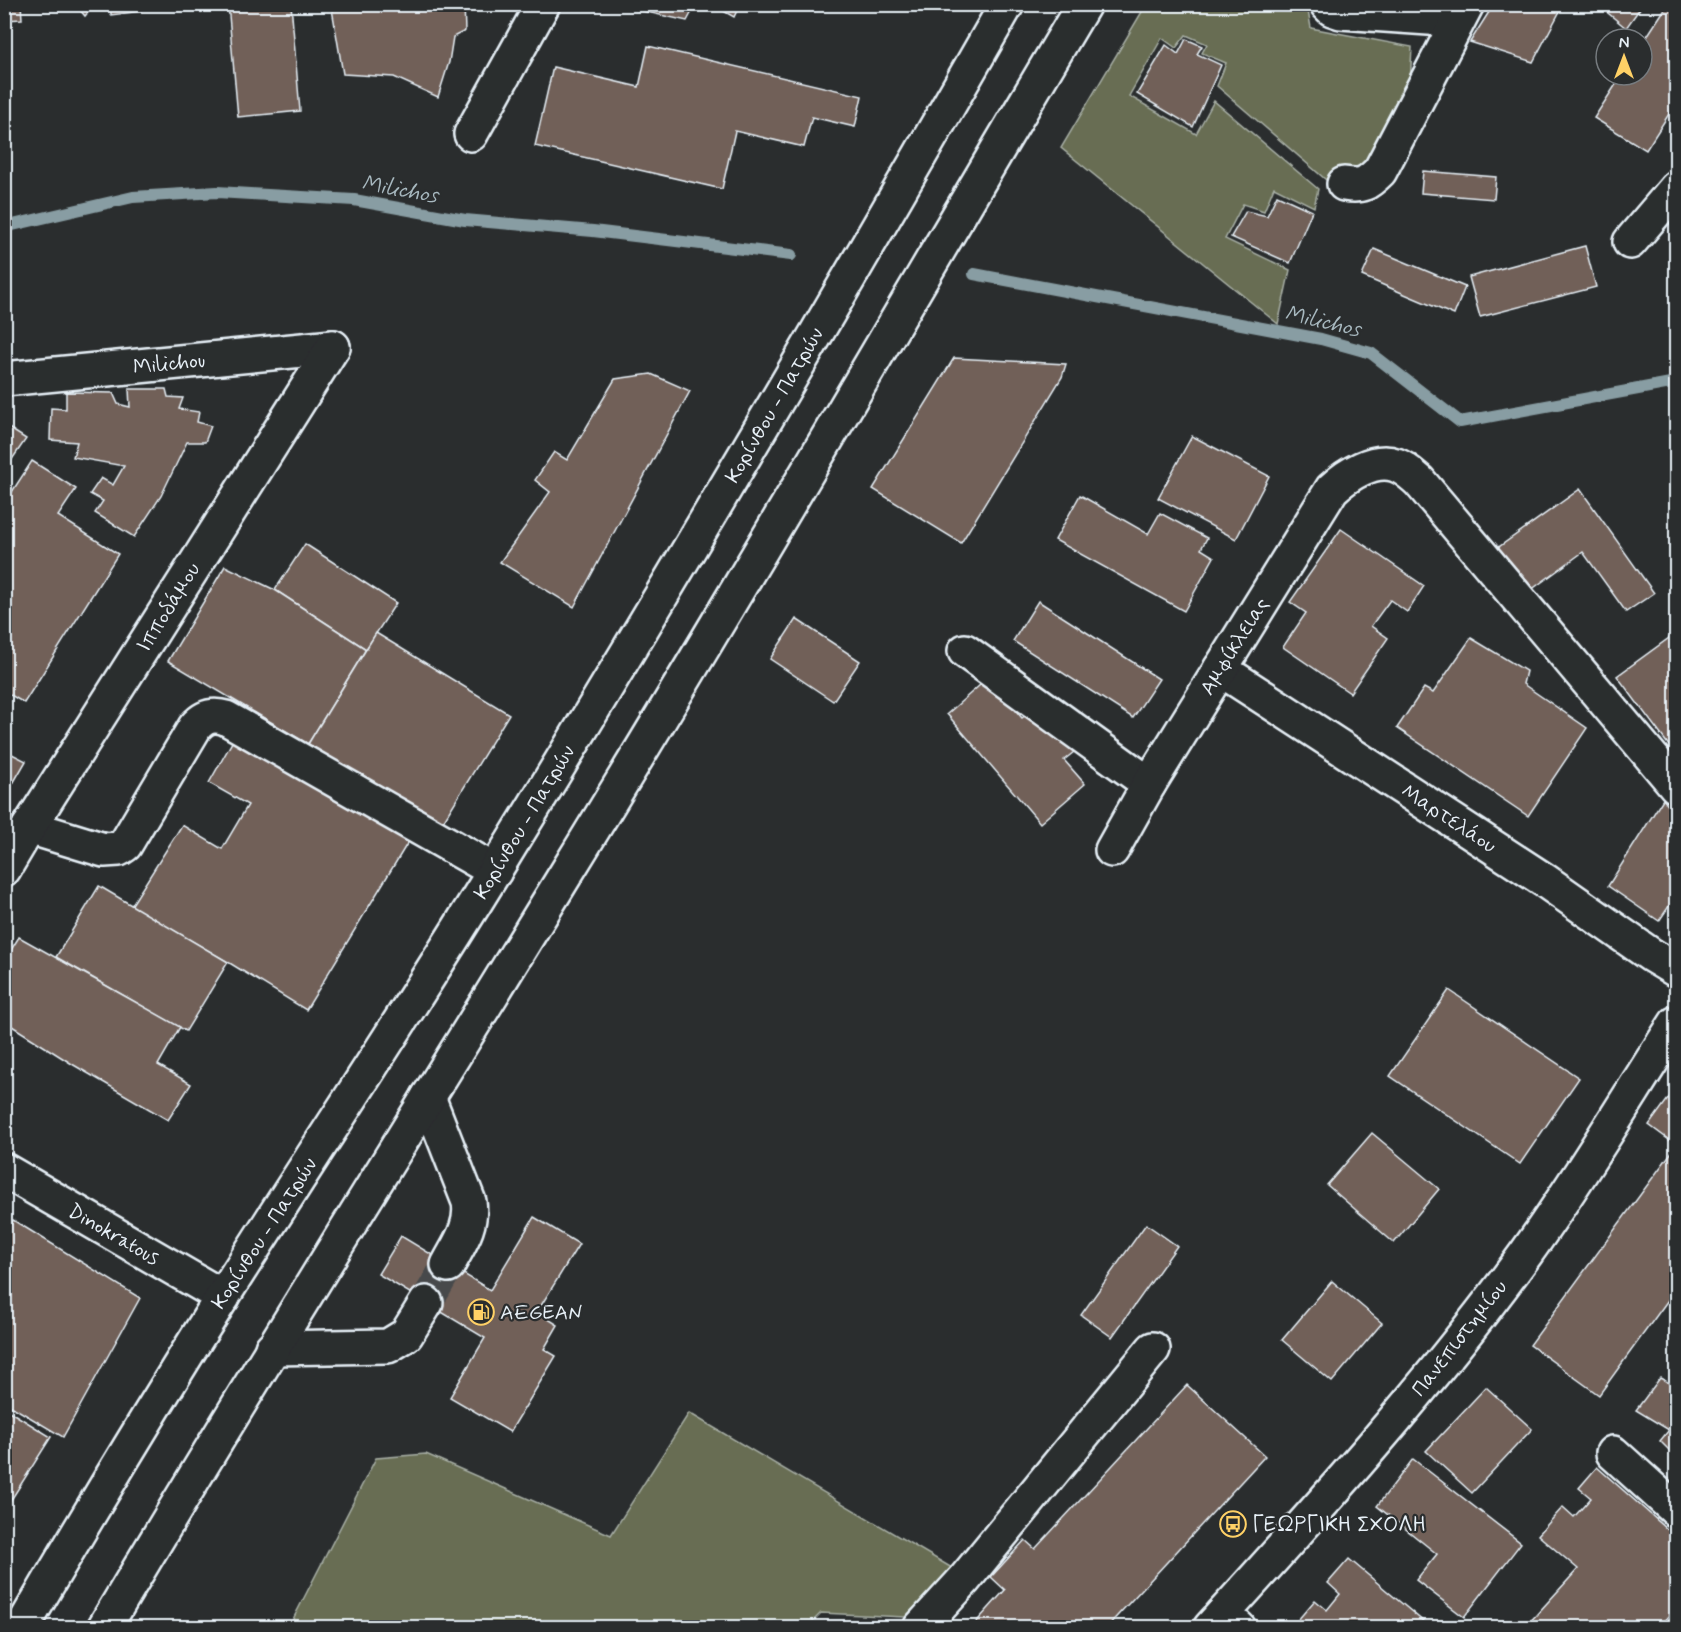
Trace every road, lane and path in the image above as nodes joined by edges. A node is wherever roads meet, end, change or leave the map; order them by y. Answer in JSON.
{"nodes":[{"id":1,"x":543,"y":4,"type":"edge"},
{"id":2,"x":1007,"y":4,"type":"edge"},
{"id":3,"x":1084,"y":4,"type":"edge"},
{"id":4,"x":1327,"y":4,"type":"edge"},
{"id":5,"x":1462,"y":12,"type":"edge"},
{"id":6,"x":471,"y":134,"type":"dead end"},
{"id":7,"x":1344,"y":184,"type":"dead end"},
{"id":8,"x":1677,"y":189,"type":"edge"},
{"id":9,"x":1630,"y":242,"type":"dead end"},
{"id":10,"x":333,"y":347,"type":"joint"},
{"id":11,"x":4,"y":379,"type":"edge"},
{"id":12,"x":965,"y":651,"type":"dead end"},
{"id":13,"x":1220,"y":669,"type":"junction"},
{"id":14,"x":1149,"y":784,"type":"junction"},
{"id":15,"x":1677,"y":786,"type":"edge"},
{"id":16,"x":29,"y":827,"type":"junction"},
{"id":17,"x":1112,"y":850,"type":"dead end"},
{"id":18,"x":4,"y":868,"type":"edge"},
{"id":19,"x":495,"y":871,"type":"junction"},
{"id":20,"x":1677,"y":969,"type":"edge"},
{"id":21,"x":1677,"y":1023,"type":"edge"},
{"id":22,"x":428,"y":1097,"type":"junction"},
{"id":23,"x":4,"y":1170,"type":"edge"},
{"id":24,"x":448,"y":1265,"type":"tunnel mouth"},
{"id":25,"x":223,"y":1297,"type":"junction"},
{"id":26,"x":426,"y":1303,"type":"tunnel mouth"},
{"id":27,"x":272,"y":1348,"type":"junction"},
{"id":28,"x":1153,"y":1349,"type":"dead end"},
{"id":29,"x":1613,"y":1453,"type":"dead end"},
{"id":30,"x":1677,"y":1510,"type":"edge"},
{"id":31,"x":1224,"y":1623,"type":"edge"},
{"id":32,"x":22,"y":1628,"type":"edge"},
{"id":33,"x":104,"y":1628,"type":"edge"},
{"id":34,"x":920,"y":1628,"type":"edge"}],
"edges":[{"from":1,"to":6,"type":"main road"},
{"from":2,"to":19,"type":"main road","name":"Κορίνθου - Πατρών"},
{"from":3,"to":22,"type":"main road"},
{"from":4,"to":5,"type":"main road"},
{"from":5,"to":7,"type":"main road"},
{"from":8,"to":9,"type":"main road"},
{"from":10,"to":11,"type":"main road","name":"Milichou"},
{"from":10,"to":16,"type":"main road","name":"Ιπποδάμου"},
{"from":12,"to":14,"type":"main road"},
{"from":13,"to":14,"type":"main road","name":"Αμφίκλειας"},
{"from":13,"to":15,"type":"main road","name":"Αμφίκλειας"},
{"from":13,"to":20,"type":"main road","name":"Μαρτελάου"},
{"from":14,"to":17,"type":"main road","name":"Αμφίκλειας"},
{"from":16,"to":18,"type":"main road","name":"Ιπποδάμου"},
{"from":16,"to":19,"type":"main road"},
{"from":19,"to":25,"type":"main road","name":"Κορίνθου - Πατρών"},
{"from":21,"to":31,"type":"main road","name":"Πανεπιστημίου"},
{"from":22,"to":24,"type":"main road"},
{"from":22,"to":27,"type":"main road"},
{"from":23,"to":25,"type":"main road","name":"Dinokratous"},
{"from":25,"to":32,"type":"main road","name":"Κορίνθου - Πατρών"},
{"from":26,"to":27,"type":"main road"},
{"from":27,"to":33,"type":"main road"},
{"from":28,"to":34,"type":"main road"},
{"from":29,"to":30,"type":"main road"}]}
